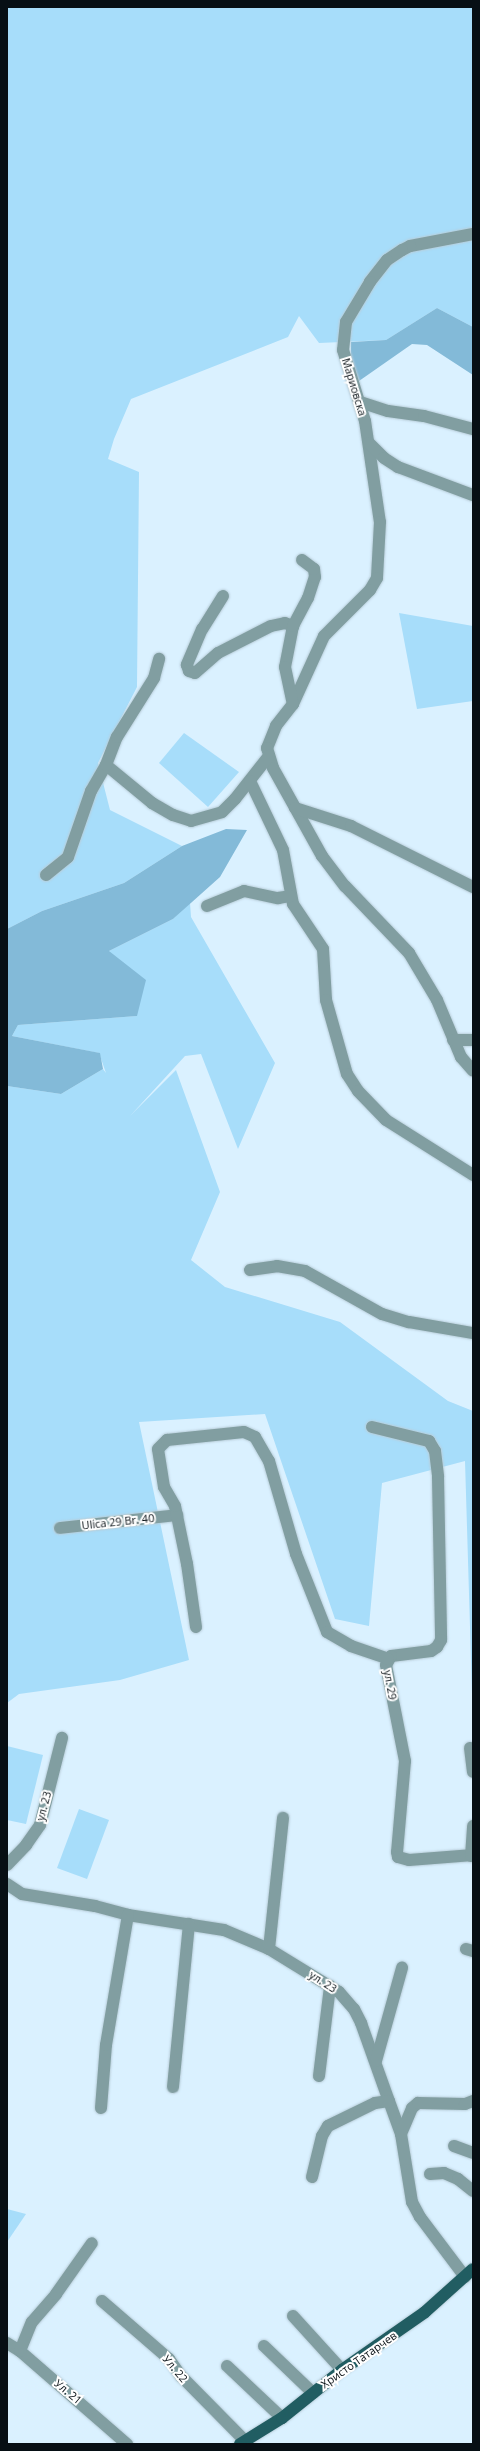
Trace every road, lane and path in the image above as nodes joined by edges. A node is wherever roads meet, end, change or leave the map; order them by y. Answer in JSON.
{"nodes":[{"id":1,"x":473,"y":234,"type":"edge"},
{"id":2,"x":360,"y":402,"type":"junction"},
{"id":3,"x":473,"y":428,"type":"edge"},
{"id":4,"x":369,"y":443,"type":"junction"},
{"id":5,"x":473,"y":495,"type":"edge"},
{"id":6,"x":302,"y":560,"type":"dead end"},
{"id":7,"x":223,"y":596,"type":"dead end"},
{"id":8,"x":293,"y":626,"type":"junction"},
{"id":9,"x":159,"y":659,"type":"dead end"},
{"id":10,"x":293,"y":704,"type":"junction"},
{"id":11,"x":268,"y":756,"type":"junction"},
{"id":12,"x":106,"y":765,"type":"junction"},
{"id":13,"x":250,"y":781,"type":"junction"},
{"id":14,"x":295,"y":808,"type":"junction"},
{"id":15,"x":46,"y":875,"type":"dead end"},
{"id":16,"x":473,"y":887,"type":"edge"},
{"id":17,"x":290,"y":896,"type":"junction"},
{"id":18,"x":207,"y":906,"type":"dead end"},
{"id":19,"x":453,"y":1040,"type":"junction"},
{"id":20,"x":473,"y":1040,"type":"edge"},
{"id":21,"x":473,"y":1071,"type":"edge"},
{"id":22,"x":473,"y":1176,"type":"edge"},
{"id":23,"x":250,"y":1270,"type":"dead end"},
{"id":24,"x":473,"y":1333,"type":"edge"},
{"id":25,"x":372,"y":1427,"type":"dead end"},
{"id":26,"x":177,"y":1515,"type":"junction"},
{"id":27,"x":60,"y":1528,"type":"dead end"},
{"id":28,"x":196,"y":1627,"type":"dead end"},
{"id":29,"x":388,"y":1660,"type":"junction"},
{"id":30,"x":62,"y":1738,"type":"dead end"},
{"id":31,"x":470,"y":1748,"type":"dead end"},
{"id":32,"x":473,"y":1772,"type":"edge"},
{"id":33,"x":283,"y":1818,"type":"dead end"},
{"id":34,"x":473,"y":1826,"type":"edge"},
{"id":35,"x":472,"y":1855,"type":"edge"},
{"id":36,"x":7,"y":1865,"type":"edge"},
{"id":37,"x":7,"y":1884,"type":"edge"},
{"id":38,"x":128,"y":1915,"type":"junction"},
{"id":39,"x":189,"y":1924,"type":"junction"},
{"id":40,"x":269,"y":1949,"type":"junction"},
{"id":41,"x":402,"y":1968,"type":"dead end"},
{"id":42,"x":330,"y":1986,"type":"junction"},
{"id":43,"x":375,"y":2065,"type":"junction"},
{"id":44,"x":319,"y":2076,"type":"dead end"},
{"id":45,"x":173,"y":2087,"type":"dead end"},
{"id":46,"x":389,"y":2101,"type":"junction"},
{"id":47,"x":473,"y":2101,"type":"edge"},
{"id":48,"x":101,"y":2108,"type":"dead end"},
{"id":49,"x":401,"y":2134,"type":"junction"},
{"id":50,"x":454,"y":2146,"type":"dead end"},
{"id":51,"x":473,"y":2153,"type":"edge"},
{"id":52,"x":430,"y":2174,"type":"dead end"},
{"id":53,"x":312,"y":2177,"type":"dead end"},
{"id":54,"x":473,"y":2191,"type":"edge"},
{"id":55,"x":92,"y":2243,"type":"dead end"},
{"id":56,"x":471,"y":2271,"type":"edge"},
{"id":57,"x":102,"y":2301,"type":"dead end"},
{"id":58,"x":293,"y":2316,"type":"dead end"},
{"id":59,"x":7,"y":2343,"type":"edge"},
{"id":60,"x":264,"y":2346,"type":"dead end"},
{"id":61,"x":20,"y":2351,"type":"junction"},
{"id":62,"x":227,"y":2366,"type":"dead end"},
{"id":63,"x":342,"y":2370,"type":"junction"},
{"id":64,"x":313,"y":2393,"type":"junction"},
{"id":65,"x":282,"y":2418,"type":"junction"},
{"id":66,"x":242,"y":2442,"type":"edge"},
{"id":67,"x":127,"y":2444,"type":"edge"}],
"edges":[{"from":1,"to":2,"type":"street","name":"Мариовска"},
{"from":2,"to":3,"type":"street"},
{"from":2,"to":4,"type":"street","name":"Мариовска"},
{"from":4,"to":5,"type":"street"},
{"from":4,"to":10,"type":"street","name":"Мариовска"},
{"from":6,"to":8,"type":"street"},
{"from":7,"to":8,"type":"street"},
{"from":8,"to":10,"type":"street"},
{"from":9,"to":12,"type":"street"},
{"from":10,"to":11,"type":"street"},
{"from":11,"to":13,"type":"street"},
{"from":11,"to":14,"type":"street"},
{"from":12,"to":13,"type":"street"},
{"from":12,"to":15,"type":"street"},
{"from":13,"to":17,"type":"street"},
{"from":14,"to":16,"type":"street"},
{"from":14,"to":19,"type":"street"},
{"from":17,"to":18,"type":"street"},
{"from":17,"to":22,"type":"street"},
{"from":19,"to":20,"type":"street"},
{"from":19,"to":21,"type":"street"},
{"from":23,"to":24,"type":"street"},
{"from":25,"to":29,"type":"street","name":"ул. 29"},
{"from":26,"to":27,"type":"street","name":"Ulica 29 Br. 40"},
{"from":26,"to":28,"type":"street"},
{"from":26,"to":29,"type":"street"},
{"from":29,"to":35,"type":"street","name":"ул. 29"},
{"from":30,"to":36,"type":"street","name":"ул. 23"},
{"from":31,"to":32,"type":"street"},
{"from":33,"to":40,"type":"street"},
{"from":34,"to":35,"type":"street"},
{"from":37,"to":38,"type":"street","name":"ул. 23"},
{"from":38,"to":39,"type":"street","name":"ул. 23"},
{"from":38,"to":48,"type":"street"},
{"from":39,"to":40,"type":"street","name":"ул. 23"},
{"from":39,"to":45,"type":"street"},
{"from":40,"to":42,"type":"street","name":"ул. 23"},
{"from":41,"to":43,"type":"street"},
{"from":42,"to":43,"type":"street","name":"ул. 23"},
{"from":42,"to":44,"type":"street"},
{"from":43,"to":46,"type":"street","name":"ул. 23"},
{"from":46,"to":49,"type":"street","name":"ул. 23"},
{"from":46,"to":53,"type":"street"},
{"from":47,"to":49,"type":"street"},
{"from":49,"to":56,"type":"street","name":"ул. 23"},
{"from":50,"to":51,"type":"street"},
{"from":52,"to":54,"type":"street"},
{"from":55,"to":61,"type":"street"},
{"from":56,"to":63,"type":"main road","name":"Христо Татарчев"},
{"from":57,"to":66,"type":"street","name":"Ул. 22"},
{"from":58,"to":63,"type":"street"},
{"from":59,"to":61,"type":"street","name":"Ул. 21"},
{"from":60,"to":64,"type":"street"},
{"from":61,"to":67,"type":"street","name":"Ул. 21"},
{"from":62,"to":65,"type":"street"},
{"from":63,"to":64,"type":"main road","name":"Христо Татарчев"},
{"from":64,"to":65,"type":"main road","name":"Христо Татарчев"},
{"from":65,"to":66,"type":"main road","name":"Христо Татарчев"}]}
